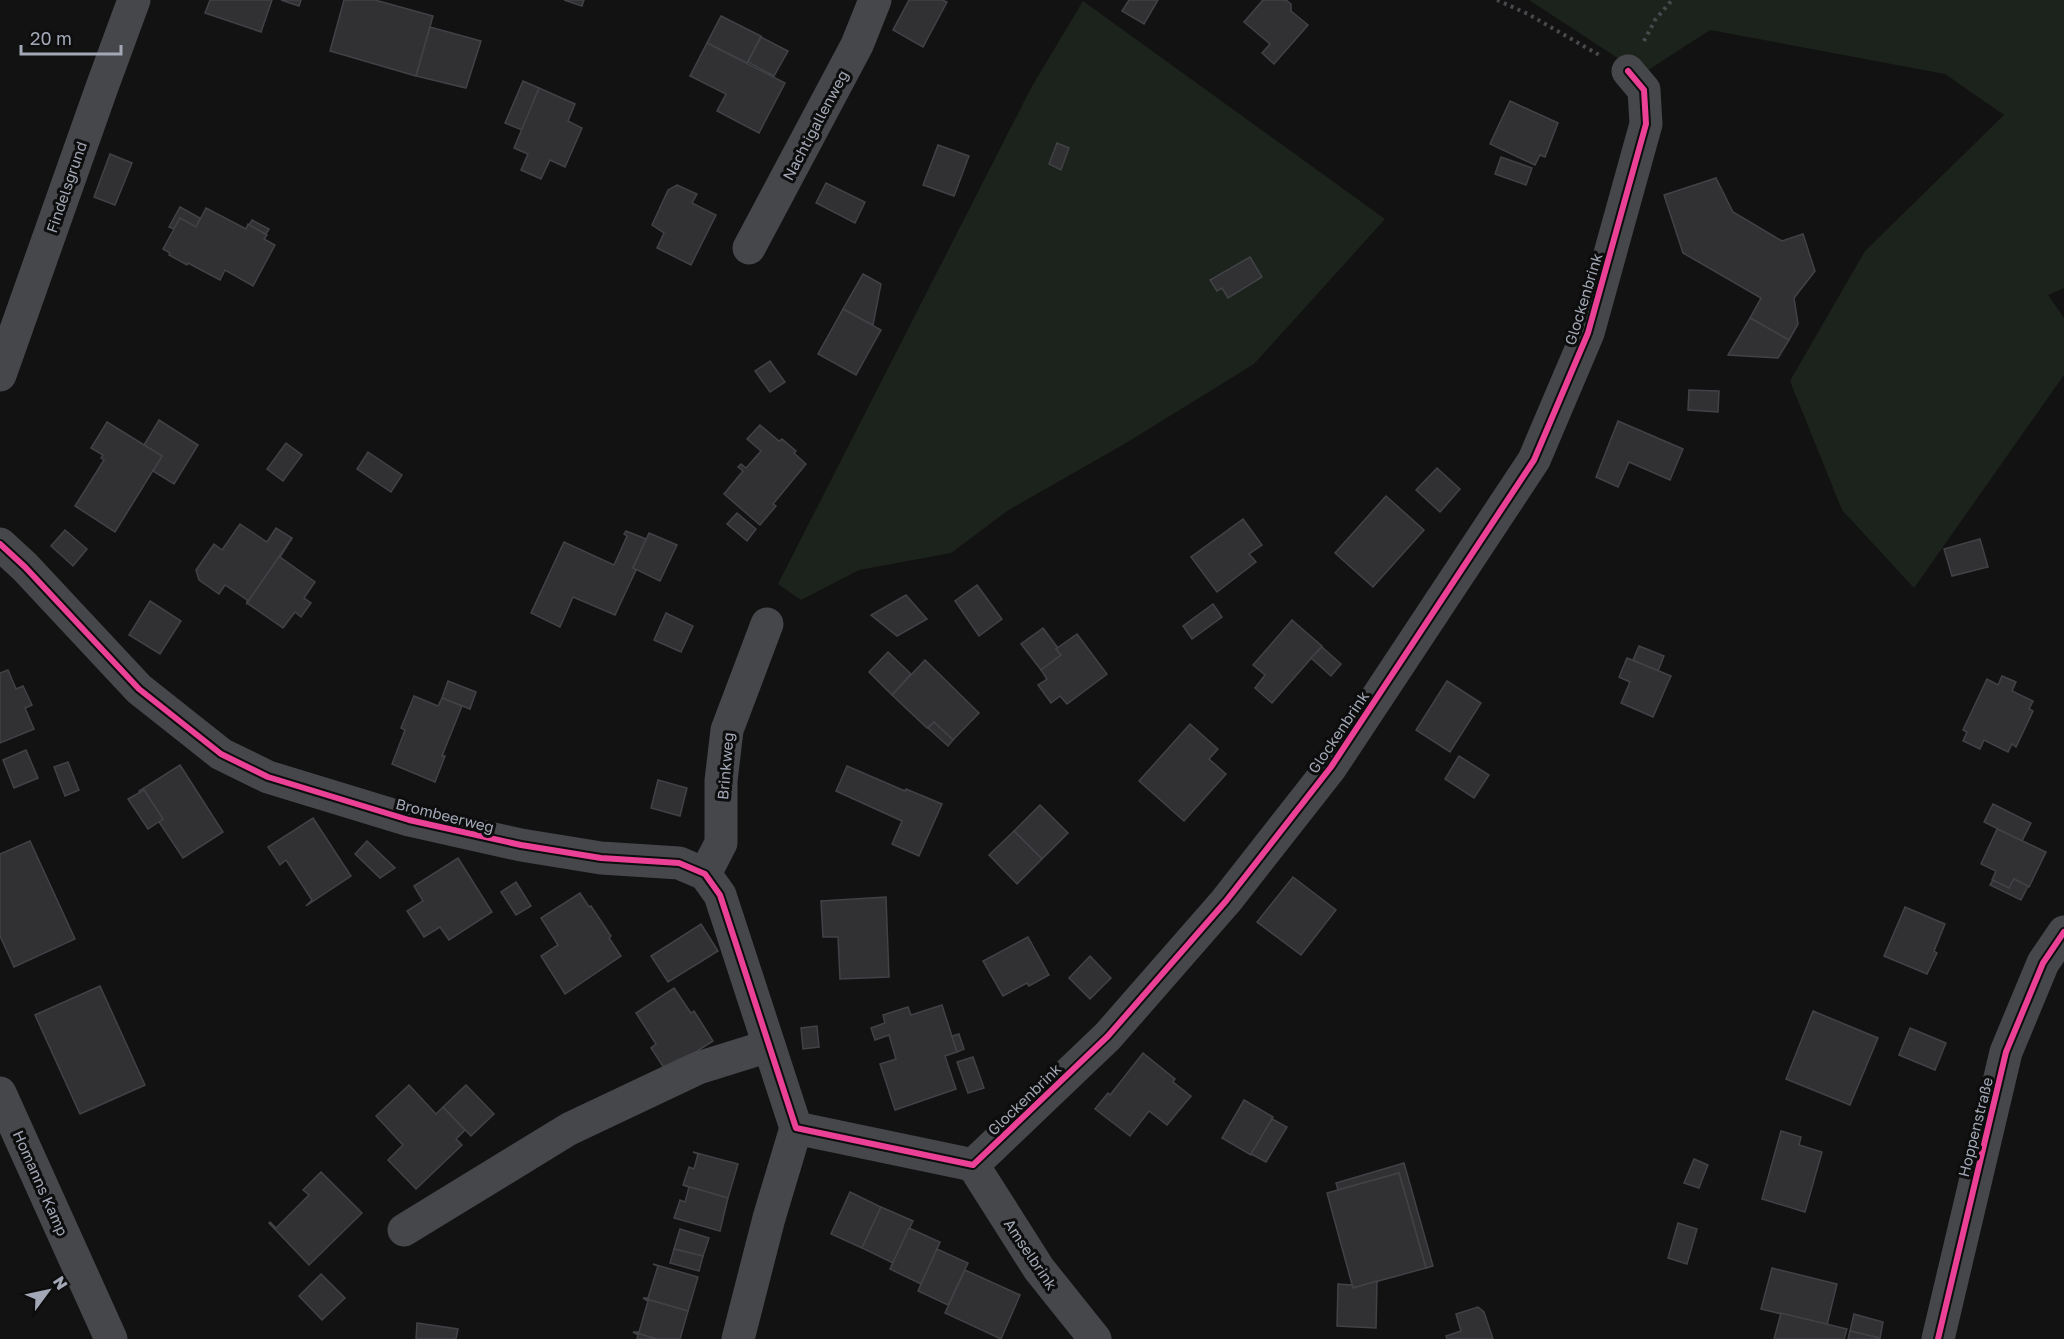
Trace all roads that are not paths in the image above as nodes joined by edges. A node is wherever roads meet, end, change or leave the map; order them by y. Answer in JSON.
{"nodes":[{"id":1,"x":134,"y":0,"type":"edge"},
{"id":2,"x":875,"y":0,"type":"edge"},
{"id":3,"x":1628,"y":70,"type":"road end"},
{"id":4,"x":749,"y":248,"type":"dead end"},
{"id":5,"x":0,"y":375,"type":"edge"},
{"id":6,"x":0,"y":544,"type":"edge"},
{"id":7,"x":767,"y":624,"type":"dead end"},
{"id":8,"x":705,"y":874,"type":"junction"},
{"id":9,"x":2064,"y":932,"type":"edge"},
{"id":10,"x":769,"y":1046,"type":"junction"},
{"id":11,"x":0,"y":1093,"type":"edge"},
{"id":12,"x":796,"y":1128,"type":"junction"},
{"id":13,"x":973,"y":1165,"type":"junction"},
{"id":14,"x":404,"y":1230,"type":"dead end"},
{"id":15,"x":111,"y":1339,"type":"edge"},
{"id":16,"x":738,"y":1339,"type":"edge"},
{"id":17,"x":1095,"y":1339,"type":"edge"},
{"id":18,"x":1938,"y":1339,"type":"edge"}],
"edges":[{"from":1,"to":5,"type":"street","name":"Findelsgrund"},
{"from":2,"to":4,"type":"street","name":"Nachtigallenweg"},
{"from":3,"to":13,"type":"street","name":"Glockenbrink"},
{"from":6,"to":8,"type":"street","name":"Brombeerweg"},
{"from":7,"to":8,"type":"street","name":"Brinkweg"},
{"from":8,"to":10,"type":"street"},
{"from":9,"to":18,"type":"street","name":"Hoppenstraße"},
{"from":10,"to":12,"type":"street"},
{"from":10,"to":14,"type":"street"},
{"from":11,"to":15,"type":"street","name":"Homanns Kamp"},
{"from":12,"to":13,"type":"street"},
{"from":12,"to":16,"type":"street"},
{"from":13,"to":17,"type":"street","name":"Amselbrink"}]}
